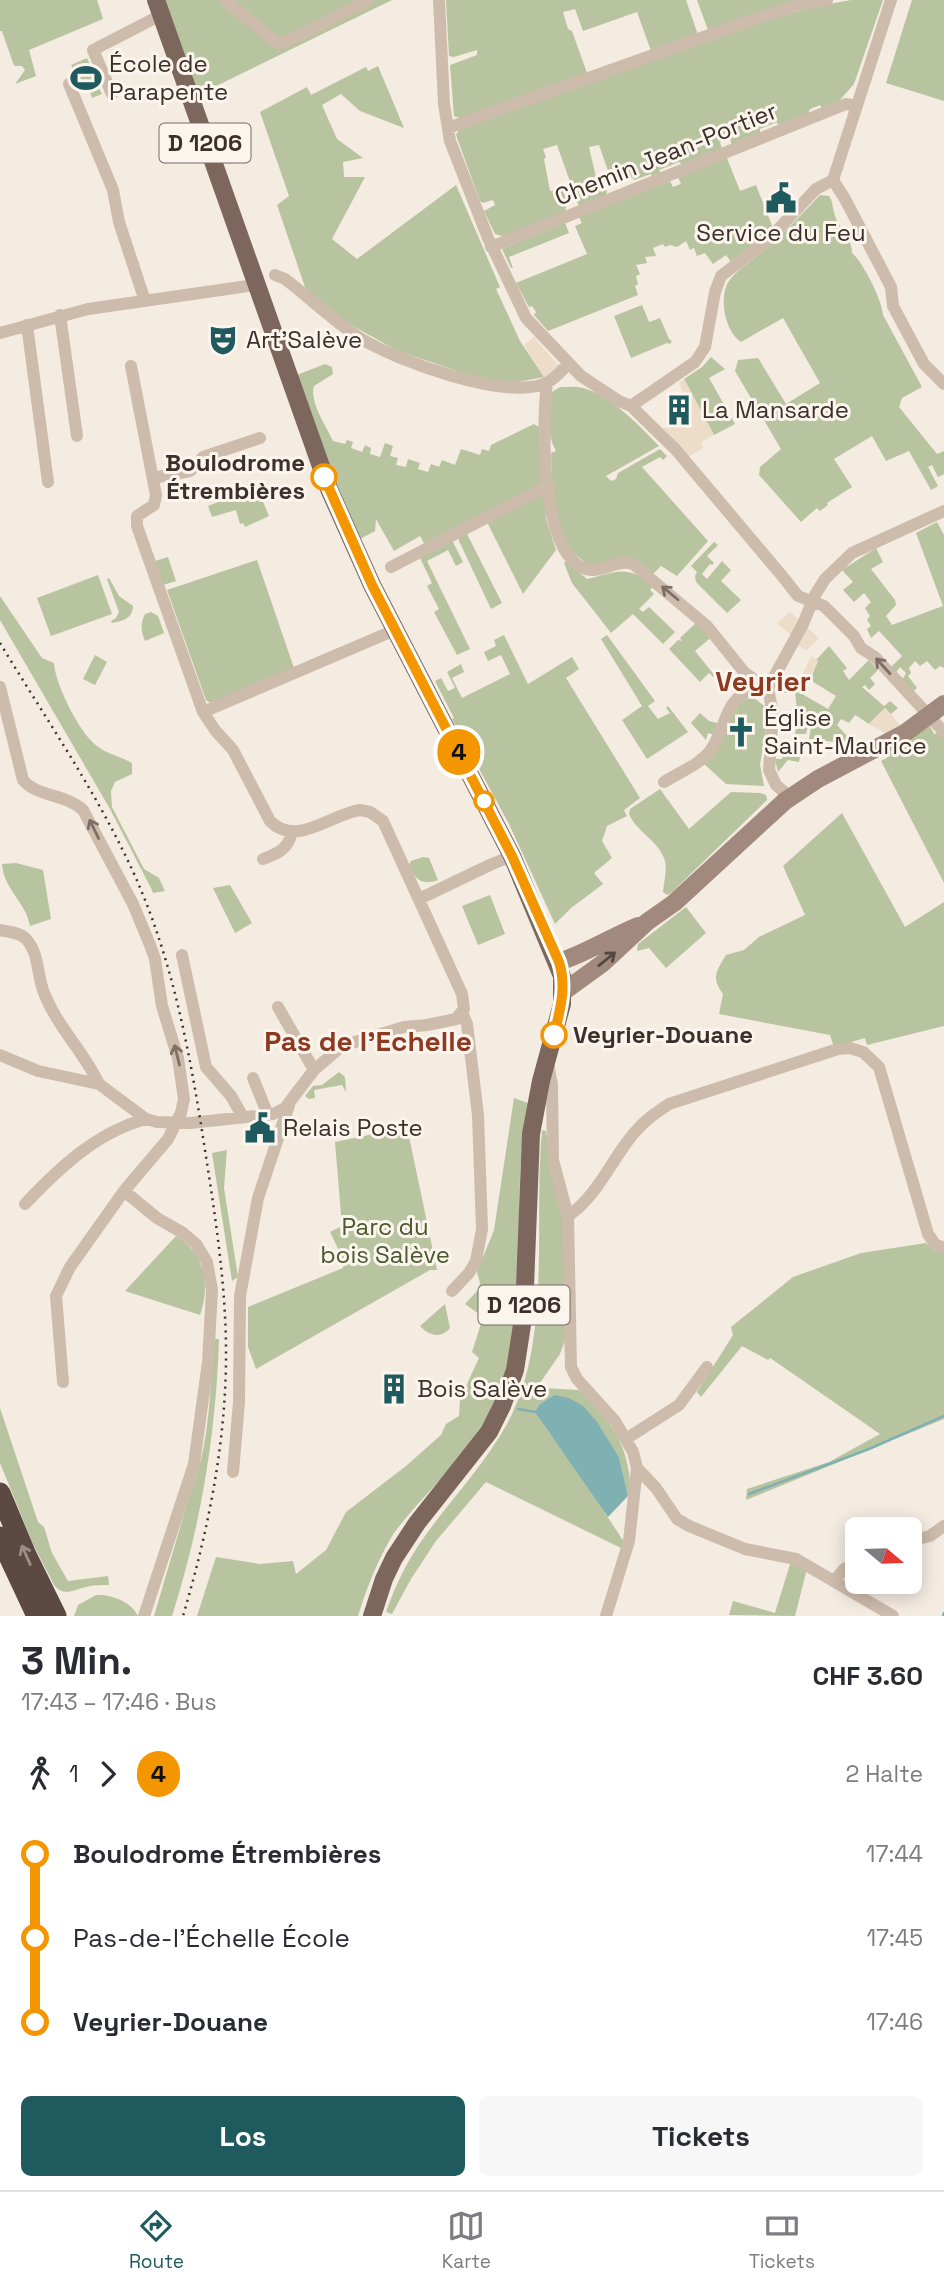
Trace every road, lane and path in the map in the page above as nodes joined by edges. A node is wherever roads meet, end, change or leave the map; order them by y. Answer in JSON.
{"nodes":[{"id":1,"x":225,"y":0,"type":"edge"},
{"id":2,"x":368,"y":0,"type":"edge"},
{"id":3,"x":439,"y":0,"type":"edge"},
{"id":4,"x":827,"y":0,"type":"edge"},
{"id":5,"x":891,"y":0,"type":"edge"},
{"id":6,"x":158,"y":8,"type":"edge"},
{"id":7,"x":69,"y":84,"type":"dead end"},
{"id":8,"x":112,"y":94,"type":"dead end"},
{"id":9,"x":857,"y":106,"type":"junction"},
{"id":10,"x":448,"y":128,"type":"junction"},
{"id":11,"x":833,"y":180,"type":"junction"},
{"id":12,"x":491,"y":247,"type":"junction"},
{"id":13,"x":275,"y":275,"type":"dead end"},
{"id":14,"x":255,"y":285,"type":"junction"},
{"id":15,"x":145,"y":301,"type":"junction"},
{"id":16,"x":60,"y":315,"type":"junction"},
{"id":17,"x":27,"y":325,"type":"junction"},
{"id":18,"x":0,"y":333,"type":"edge"},
{"id":19,"x":568,"y":364,"type":"junction"},
{"id":20,"x":131,"y":366,"type":"dead end"},
{"id":21,"x":547,"y":383,"type":"junction"},
{"id":22,"x":944,"y":384,"type":"edge"},
{"id":23,"x":631,"y":406,"type":"junction"},
{"id":24,"x":76,"y":436,"type":"dead end"},
{"id":25,"x":260,"y":438,"type":"dead end"},
{"id":26,"x":153,"y":478,"type":"junction"},
{"id":27,"x":48,"y":482,"type":"dead end"},
{"id":28,"x":549,"y":488,"type":"junction"},
{"id":29,"x":944,"y":511,"type":"edge"},
{"id":30,"x":391,"y":567,"type":"dead end"},
{"id":31,"x":812,"y":601,"type":"junction"},
{"id":32,"x":395,"y":630,"type":"junction"},
{"id":33,"x":763,"y":686,"type":"junction"},
{"id":34,"x":0,"y":687,"type":"edge"},
{"id":35,"x":944,"y":704,"type":"edge"},
{"id":36,"x":203,"y":712,"type":"junction"},
{"id":37,"x":930,"y":715,"type":"junction"},
{"id":38,"x":944,"y":732,"type":"edge"},
{"id":39,"x":664,"y":782,"type":"dead end"},
{"id":40,"x":790,"y":797,"type":"junction"},
{"id":41,"x":292,"y":832,"type":"junction"},
{"id":42,"x":512,"y":856,"type":"junction"},
{"id":43,"x":263,"y":859,"type":"dead end"},
{"id":44,"x":419,"y":899,"type":"junction"},
{"id":45,"x":647,"y":922,"type":"junction"},
{"id":46,"x":0,"y":930,"type":"edge"},
{"id":47,"x":182,"y":955,"type":"dead end"},
{"id":48,"x":559,"y":962,"type":"junction"},
{"id":49,"x":563,"y":986,"type":"junction"},
{"id":50,"x":278,"y":1007,"type":"dead end"},
{"id":51,"x":462,"y":1012,"type":"junction"},
{"id":52,"x":3,"y":1057,"type":"edge"},
{"id":53,"x":547,"y":1058,"type":"junction"},
{"id":54,"x":317,"y":1067,"type":"junction"},
{"id":55,"x":253,"y":1078,"type":"dead end"},
{"id":56,"x":99,"y":1084,"type":"junction"},
{"id":57,"x":290,"y":1104,"type":"junction"},
{"id":58,"x":268,"y":1115,"type":"junction"},
{"id":59,"x":243,"y":1117,"type":"junction"},
{"id":60,"x":146,"y":1119,"type":"junction"},
{"id":61,"x":177,"y":1121,"type":"junction"},
{"id":62,"x":124,"y":1191,"type":"junction"},
{"id":63,"x":25,"y":1204,"type":"dead end"},
{"id":64,"x":568,"y":1216,"type":"junction"},
{"id":65,"x":944,"y":1248,"type":"edge"},
{"id":66,"x":452,"y":1291,"type":"dead end"},
{"id":67,"x":707,"y":1367,"type":"dead end"},
{"id":68,"x":63,"y":1382,"type":"dead end"},
{"id":69,"x":626,"y":1438,"type":"junction"},
{"id":70,"x":637,"y":1468,"type":"junction"},
{"id":71,"x":233,"y":1472,"type":"dead end"},
{"id":72,"x":0,"y":1493,"type":"edge"},
{"id":73,"x":944,"y":1526,"type":"edge"},
{"id":74,"x":0,"y":1537,"type":"edge"},
{"id":75,"x":922,"y":1538,"type":"edge"},
{"id":76,"x":845,"y":1569,"type":"edge"},
{"id":77,"x":835,"y":1580,"type":"junction"},
{"id":78,"x":37,"y":1616,"type":"edge"},
{"id":79,"x":56,"y":1616,"type":"edge"},
{"id":80,"x":144,"y":1616,"type":"edge"},
{"id":81,"x":372,"y":1616,"type":"edge"},
{"id":82,"x":606,"y":1616,"type":"edge"},
{"id":83,"x":893,"y":1616,"type":"edge"}],
"edges":[{"from":1,"to":2,"type":"street"},
{"from":3,"to":10,"type":"street"},
{"from":4,"to":10,"type":"street"},
{"from":5,"to":9,"type":"street"},
{"from":6,"to":8,"type":"street"},
{"from":6,"to":14,"type":"main road","number":"D 1206"},
{"from":7,"to":15,"type":"street"},
{"from":9,"to":11,"type":"street"},
{"from":9,"to":12,"type":"street","name":"Chemin Jean-Portier"},
{"from":10,"to":12,"type":"street"},
{"from":11,"to":22,"type":"street"},
{"from":11,"to":23,"type":"street"},
{"from":12,"to":19,"type":"street"},
{"from":13,"to":21,"type":"street"},
{"from":14,"to":15,"type":"street"},
{"from":14,"to":32,"type":"main road","number":"D 1206"},
{"from":15,"to":16,"type":"street"},
{"from":16,"to":17,"type":"street"},
{"from":16,"to":24,"type":"street"},
{"from":17,"to":18,"type":"street"},
{"from":17,"to":27,"type":"street"},
{"from":19,"to":21,"type":"street"},
{"from":19,"to":23,"type":"street"},
{"from":20,"to":26,"type":"street"},
{"from":21,"to":28,"type":"street"},
{"from":23,"to":31,"type":"street"},
{"from":25,"to":26,"type":"street"},
{"from":26,"to":36,"type":"street"},
{"from":28,"to":30,"type":"street"},
{"from":33,"to":28,"type":"street","one_way":true},
{"from":29,"to":31,"type":"street"},
{"from":31,"to":33,"type":"street"},
{"from":37,"to":31,"type":"street","one_way":true},
{"from":32,"to":36,"type":"street"},
{"from":32,"to":42,"type":"main road","number":"D 1206"},
{"from":33,"to":39,"type":"street"},
{"from":33,"to":40,"type":"street"},
{"from":61,"to":34,"type":"street","one_way":true},
{"from":35,"to":37,"type":"main road"},
{"from":36,"to":41,"type":"street"},
{"from":37,"to":38,"type":"street"},
{"from":37,"to":40,"type":"main road"},
{"from":40,"to":45,"type":"main road"},
{"from":41,"to":43,"type":"street"},
{"from":41,"to":44,"type":"street"},
{"from":42,"to":44,"type":"street"},
{"from":42,"to":48,"type":"main road","number":"D 1206"},
{"from":44,"to":51,"type":"street"},
{"from":45,"to":48,"type":"main road"},
{"from":49,"to":45,"type":"main road","one_way":true},
{"from":46,"to":56,"type":"street"},
{"from":47,"to":59,"type":"street"},
{"from":48,"to":49,"type":"main road","number":"D 1206"},
{"from":49,"to":53,"type":"main road","number":"D 1206"},
{"from":50,"to":54,"type":"street"},
{"from":51,"to":54,"type":"street"},
{"from":51,"to":66,"type":"street"},
{"from":52,"to":56,"type":"street"},
{"from":53,"to":64,"type":"street"},
{"from":53,"to":81,"type":"main road","number":"D 1206"},
{"from":54,"to":57,"type":"street"},
{"from":55,"to":58,"type":"street"},
{"from":56,"to":60,"type":"street"},
{"from":57,"to":58,"type":"street"},
{"from":57,"to":71,"type":"street"},
{"from":58,"to":59,"type":"street"},
{"from":59,"to":61,"type":"street"},
{"from":60,"to":61,"type":"street"},
{"from":60,"to":63,"type":"street"},
{"from":61,"to":62,"type":"street"},
{"from":62,"to":68,"type":"street"},
{"from":62,"to":80,"type":"street"},
{"from":64,"to":65,"type":"street"},
{"from":64,"to":69,"type":"street"},
{"from":67,"to":69,"type":"street"},
{"from":69,"to":70,"type":"street"},
{"from":70,"to":77,"type":"street"},
{"from":70,"to":82,"type":"street"},
{"from":79,"to":72,"type":"highway","one_way":true},
{"from":73,"to":75,"type":"street"},
{"from":74,"to":78,"type":"highway"},
{"from":76,"to":77,"type":"street"},
{"from":77,"to":83,"type":"street"}]}
